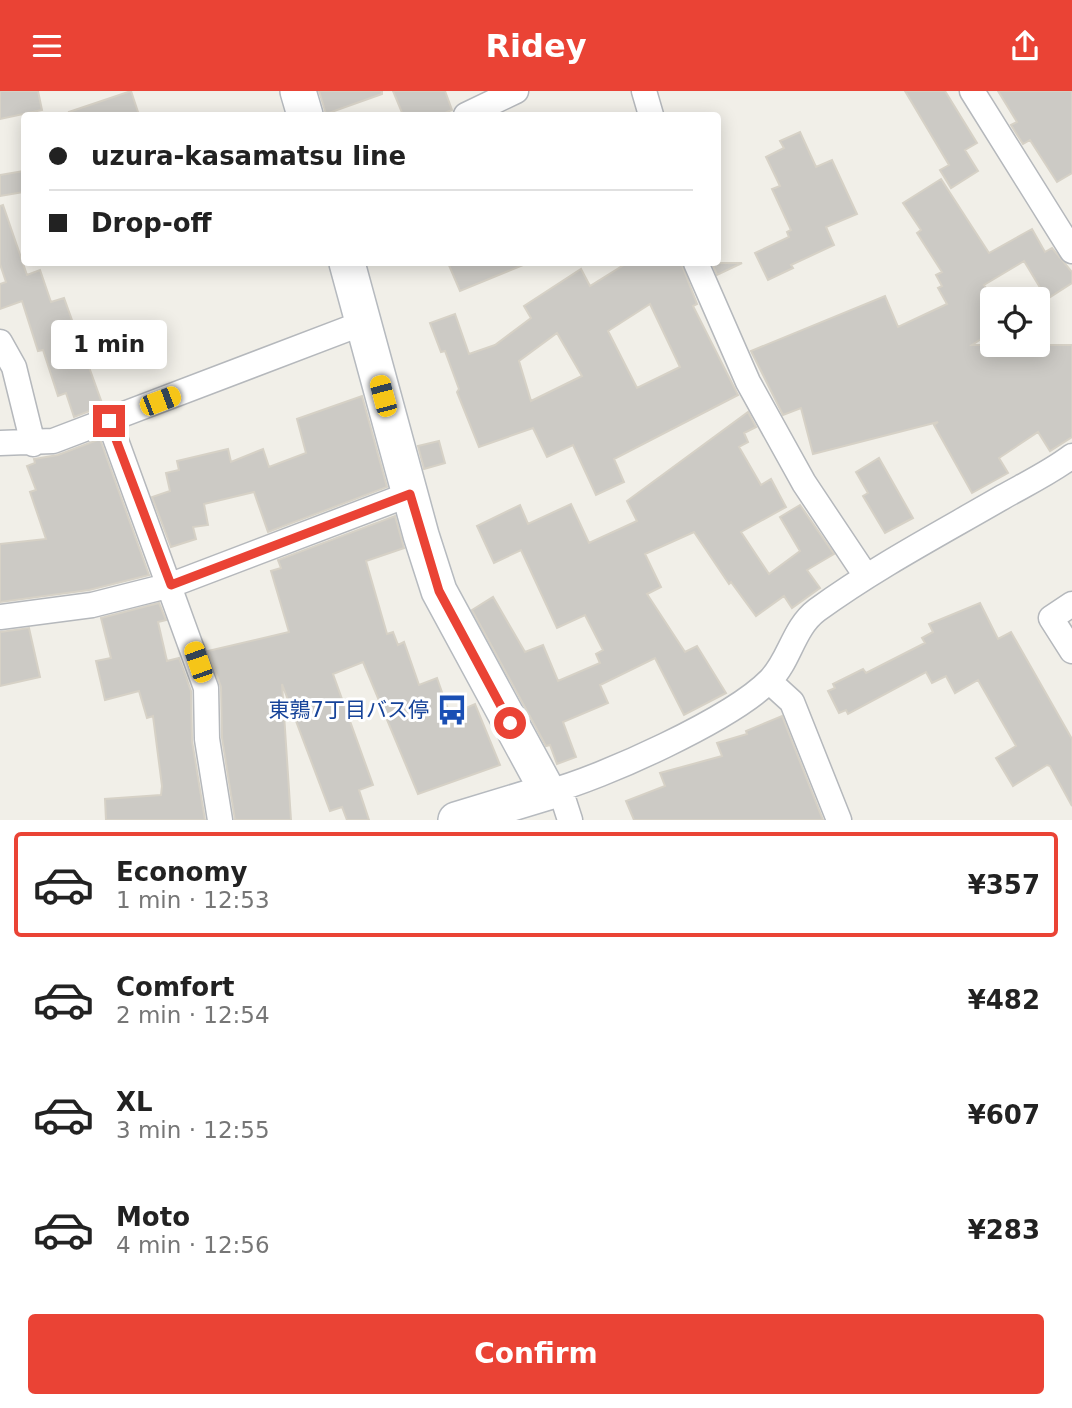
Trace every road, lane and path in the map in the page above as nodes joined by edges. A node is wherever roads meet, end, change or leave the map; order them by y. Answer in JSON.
{"nodes":[{"id":1,"x":298,"y":91,"type":"edge"},
{"id":2,"x":516,"y":91,"type":"edge"},
{"id":3,"x":644,"y":91,"type":"edge"},
{"id":4,"x":972,"y":91,"type":"edge"},
{"id":5,"x":304,"y":112,"type":"edge"},
{"id":6,"x":472,"y":112,"type":"edge"},
{"id":7,"x":650,"y":112,"type":"edge"},
{"id":8,"x":1072,"y":251,"type":"edge"},
{"id":9,"x":348,"y":266,"type":"edge"},
{"id":10,"x":697,"y":266,"type":"edge"},
{"id":11,"x":363,"y":323,"type":"junction"},
{"id":12,"x":0,"y":342,"type":"edge"},
{"id":13,"x":109,"y":421,"type":"junction"},
{"id":14,"x":0,"y":443,"type":"edge"},
{"id":15,"x":33,"y":444,"type":"junction"},
{"id":16,"x":1072,"y":456,"type":"edge"},
{"id":17,"x":410,"y":494,"type":"junction"},
{"id":18,"x":866,"y":576,"type":"junction"},
{"id":19,"x":171,"y":585,"type":"junction"},
{"id":20,"x":1072,"y":604,"type":"edge"},
{"id":21,"x":0,"y":617,"type":"edge"},
{"id":22,"x":1072,"y":651,"type":"edge"},
{"id":23,"x":769,"y":681,"type":"junction"},
{"id":24,"x":554,"y":791,"type":"junction"},
{"id":25,"x":220,"y":820,"type":"edge"},
{"id":26,"x":456,"y":820,"type":"edge"},
{"id":27,"x":570,"y":820,"type":"edge"},
{"id":28,"x":839,"y":820,"type":"edge"}],
"edges":[{"from":1,"to":5,"type":"main road"},
{"from":2,"to":6,"type":"street"},
{"from":3,"to":7,"type":"street"},
{"from":4,"to":8,"type":"street"},
{"from":9,"to":11,"type":"main road"},
{"from":10,"to":18,"type":"street"},
{"from":11,"to":13,"type":"street"},
{"from":11,"to":17,"type":"main road"},
{"from":12,"to":15,"type":"street"},
{"from":13,"to":15,"type":"street"},
{"from":13,"to":19,"type":"street"},
{"from":14,"to":15,"type":"street"},
{"from":16,"to":18,"type":"street"},
{"from":17,"to":19,"type":"street"},
{"from":17,"to":24,"type":"main road"},
{"from":18,"to":23,"type":"street"},
{"from":19,"to":21,"type":"street"},
{"from":19,"to":25,"type":"street"},
{"from":20,"to":22,"type":"street"},
{"from":23,"to":24,"type":"street"},
{"from":23,"to":28,"type":"street"},
{"from":24,"to":26,"type":"main road"},
{"from":24,"to":27,"type":"street"}]}
